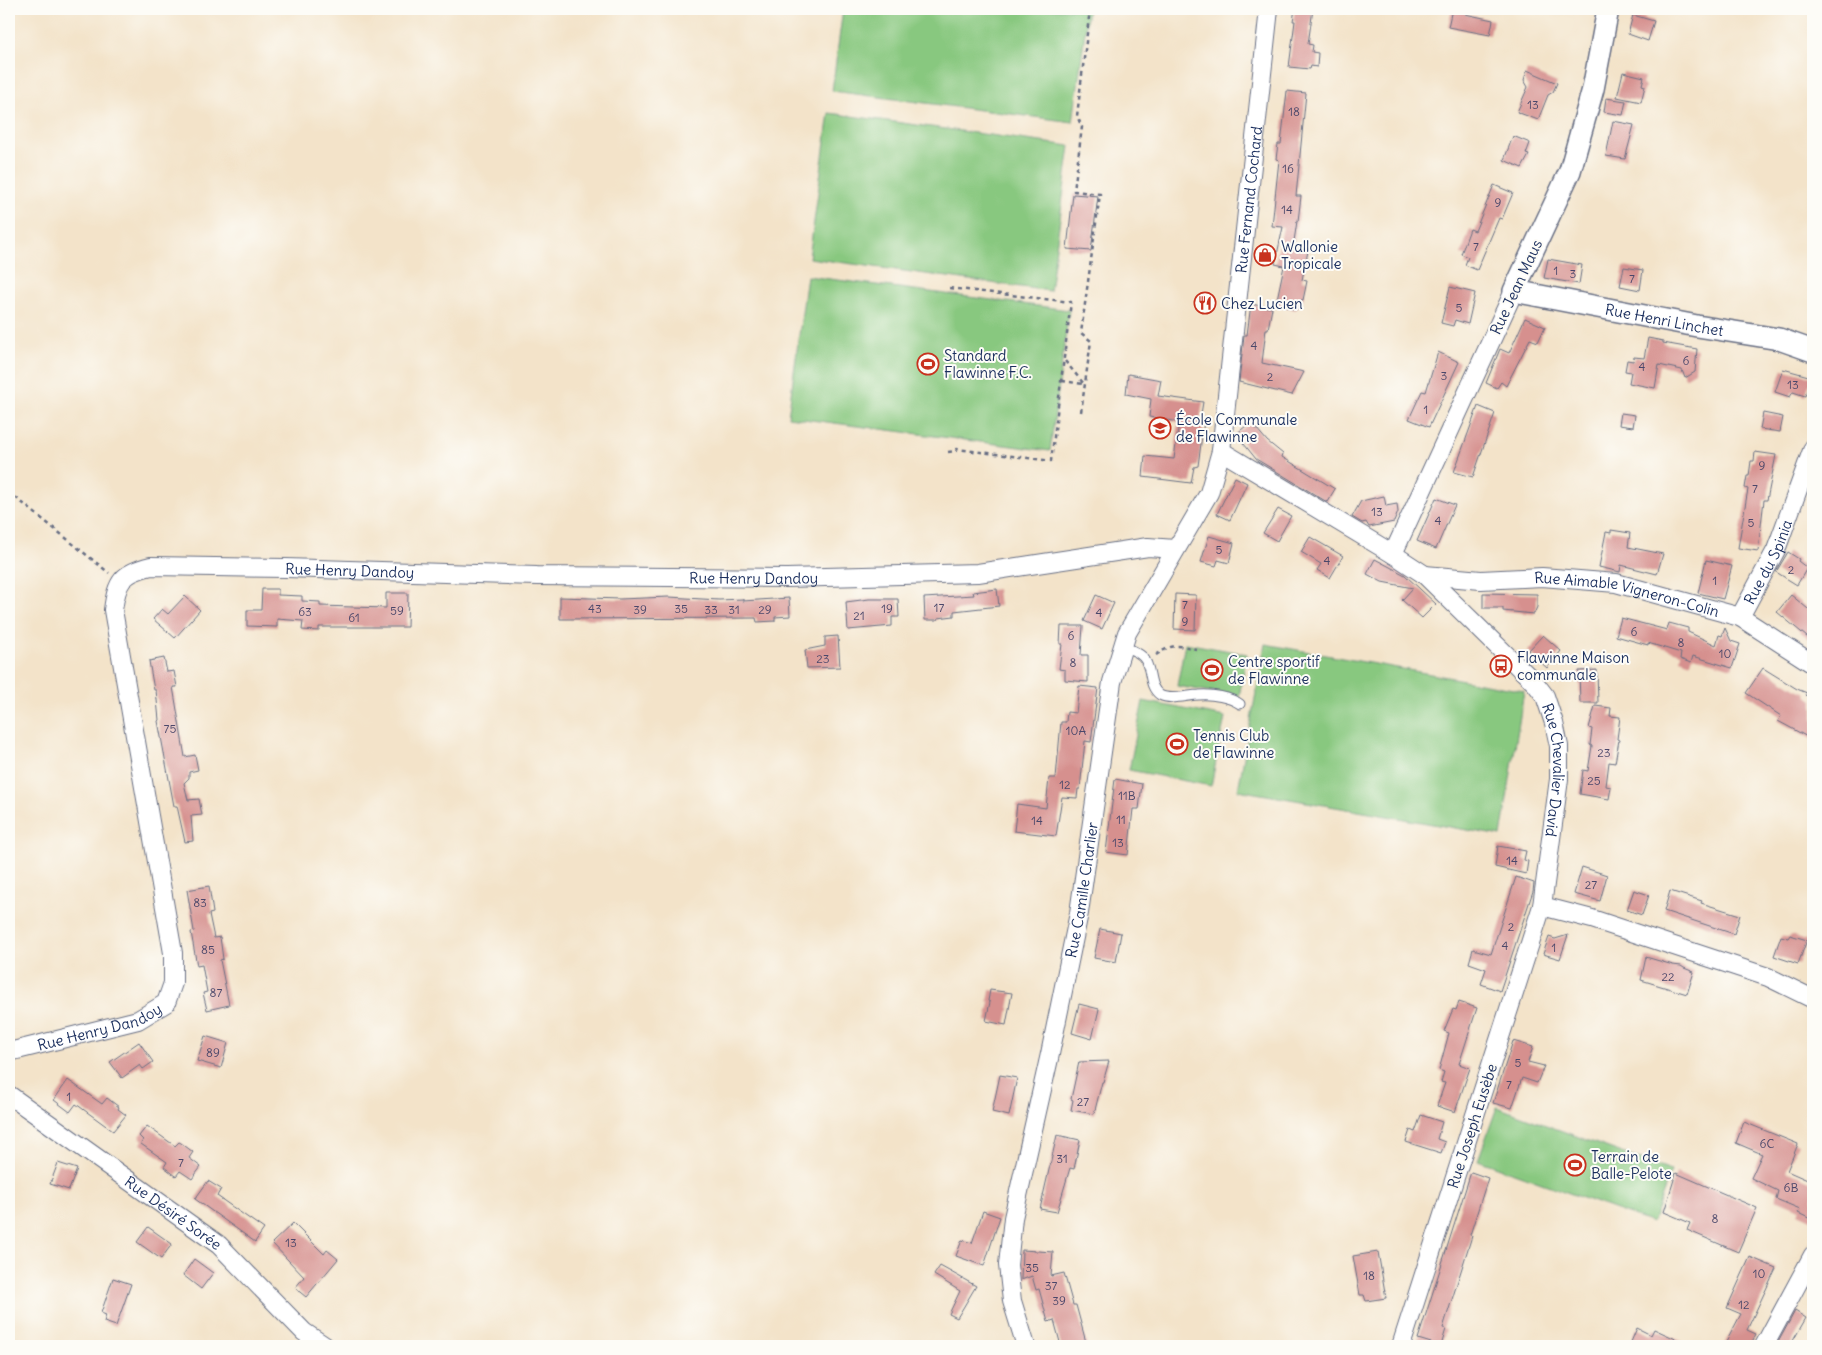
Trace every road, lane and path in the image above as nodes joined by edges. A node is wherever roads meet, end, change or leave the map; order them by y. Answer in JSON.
{"nodes":[{"id":1,"x":1090,"y":9,"type":"edge"},
{"id":2,"x":1268,"y":9,"type":"edge"},
{"id":3,"x":1608,"y":9,"type":"edge"},
{"id":4,"x":949,"y":288,"type":"dead end"},
{"id":5,"x":1514,"y":291,"type":"junction"},
{"id":6,"x":1813,"y":351,"type":"edge"},
{"id":7,"x":1065,"y":361,"type":"junction"},
{"id":8,"x":1062,"y":381,"type":"junction"},
{"id":9,"x":1084,"y":384,"type":"junction"},
{"id":10,"x":1081,"y":412,"type":"dead end"},
{"id":11,"x":1813,"y":448,"type":"edge"},
{"id":12,"x":1221,"y":451,"type":"junction"},
{"id":13,"x":948,"y":452,"type":"dead end"},
{"id":14,"x":9,"y":492,"type":"edge"},
{"id":15,"x":1175,"y":549,"type":"junction"},
{"id":16,"x":1393,"y":554,"type":"junction"},
{"id":17,"x":1425,"y":575,"type":"junction"},
{"id":18,"x":120,"y":582,"type":"junction"},
{"id":19,"x":1740,"y":617,"type":"junction"},
{"id":20,"x":1122,"y":646,"type":"junction"},
{"id":21,"x":1196,"y":649,"type":"dead end"},
{"id":22,"x":1147,"y":663,"type":"junction"},
{"id":23,"x":1813,"y":664,"type":"edge"},
{"id":24,"x":1240,"y":704,"type":"dead end"},
{"id":25,"x":1542,"y":906,"type":"junction"},
{"id":26,"x":1813,"y":999,"type":"edge"},
{"id":27,"x":9,"y":1052,"type":"edge"},
{"id":28,"x":9,"y":1095,"type":"edge"},
{"id":29,"x":1813,"y":1255,"type":"edge"},
{"id":30,"x":325,"y":1346,"type":"edge"},
{"id":31,"x":1026,"y":1346,"type":"edge"},
{"id":32,"x":1401,"y":1346,"type":"edge"},
{"id":33,"x":1764,"y":1346,"type":"edge"}],
"edges":[{"from":1,"to":9,"type":"path"},
{"from":2,"to":12,"type":"street","name":"Rue Fernand Cochard"},
{"from":3,"to":5,"type":"street","name":"Rue Jean Maus"},
{"from":4,"to":7,"type":"path"},
{"from":5,"to":6,"type":"street","name":"Rue Henri Linchet"},
{"from":5,"to":16,"type":"street","name":"Rue Jean Maus"},
{"from":7,"to":8,"type":"path"},
{"from":7,"to":9,"type":"path"},
{"from":8,"to":9,"type":"path"},
{"from":8,"to":13,"type":"path"},
{"from":9,"to":10,"type":"path"},
{"from":11,"to":19,"type":"street","name":"Rue du Spinia"},
{"from":12,"to":15,"type":"street","name":"Rue Camille Charlier"},
{"from":12,"to":16,"type":"street","name":"Rue Chevalier David"},
{"from":14,"to":18,"type":"path"},
{"from":15,"to":18,"type":"street","name":"Rue Henry Dandoy"},
{"from":15,"to":20,"type":"street","name":"Rue Camille Charlier"},
{"from":16,"to":17,"type":"street","name":"Rue Chevalier David"},
{"from":17,"to":19,"type":"street","name":"Rue Aimable Vigneron-Colin"},
{"from":17,"to":25,"type":"street","name":"Rue Chevalier David"},
{"from":18,"to":27,"type":"street","name":"Rue Henry Dandoy"},
{"from":19,"to":23,"type":"street","name":"Rue Aimable Vigneron-Colin"},
{"from":20,"to":22,"type":"lane"},
{"from":20,"to":31,"type":"street","name":"Rue Camille Charlier"},
{"from":21,"to":22,"type":"path"},
{"from":22,"to":24,"type":"lane"},
{"from":25,"to":26,"type":"street"},
{"from":25,"to":32,"type":"street","name":"Rue Joseph Eusèbe"},
{"from":28,"to":30,"type":"street","name":"Rue Désiré Sorée"},
{"from":29,"to":33,"type":"street"}]}
